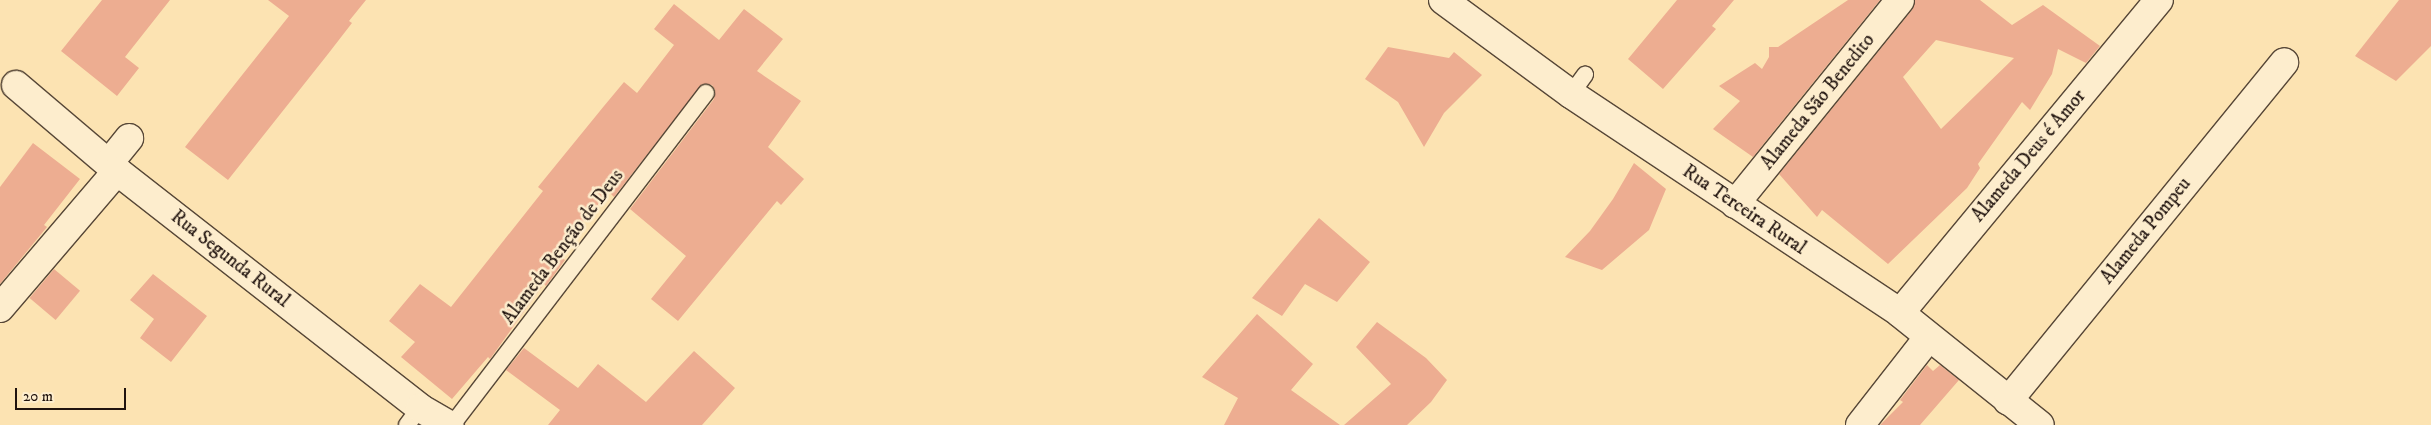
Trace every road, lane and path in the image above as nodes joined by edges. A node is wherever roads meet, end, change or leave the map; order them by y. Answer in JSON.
{"nodes":[{"id":1,"x":1443,"y":0,"type":"edge"},
{"id":2,"x":1900,"y":0,"type":"edge"},
{"id":3,"x":2159,"y":0,"type":"edge"},
{"id":4,"x":2284,"y":62,"type":"dead end"},
{"id":5,"x":16,"y":85,"type":"dead end"},
{"id":6,"x":706,"y":93,"type":"dead end"},
{"id":7,"x":129,"y":138,"type":"dead end"},
{"id":8,"x":113,"y":167,"type":"junction"},
{"id":9,"x":1735,"y":204,"type":"junction"},
{"id":10,"x":0,"y":308,"type":"edge"},
{"id":11,"x":1900,"y":313,"type":"junction"},
{"id":12,"x":1928,"y":338,"type":"junction"},
{"id":13,"x":2008,"y":401,"type":"junction"},
{"id":14,"x":414,"y":416,"type":"edge"},
{"id":15,"x":451,"y":425,"type":"edge"},
{"id":16,"x":1860,"y":425,"type":"edge"},
{"id":17,"x":2040,"y":425,"type":"edge"}],
"edges":[{"from":1,"to":9,"type":"street","name":"Rua Terceira Rural"},
{"from":2,"to":9,"type":"street","name":"Alameda São Benedito"},
{"from":3,"to":11,"type":"street","name":"Alameda Deus é Amor"},
{"from":4,"to":13,"type":"street","name":"Alameda Pompeu"},
{"from":5,"to":8,"type":"street","name":"Rua Segunda Rural"},
{"from":6,"to":15,"type":"lane","name":"Alameda Benção de Deus"},
{"from":7,"to":8,"type":"street"},
{"from":8,"to":10,"type":"street"},
{"from":8,"to":14,"type":"street","name":"Rua Segunda Rural"},
{"from":9,"to":11,"type":"street","name":"Rua Terceira Rural"},
{"from":11,"to":12,"type":"street","name":"Rua Terceira Rural"},
{"from":12,"to":13,"type":"street","name":"Rua Terceira Rural"},
{"from":12,"to":16,"type":"street"},
{"from":13,"to":17,"type":"street","name":"Rua Terceira Rural"},
{"from":14,"to":15,"type":"street","name":"Rua Segunda Rural"}]}
